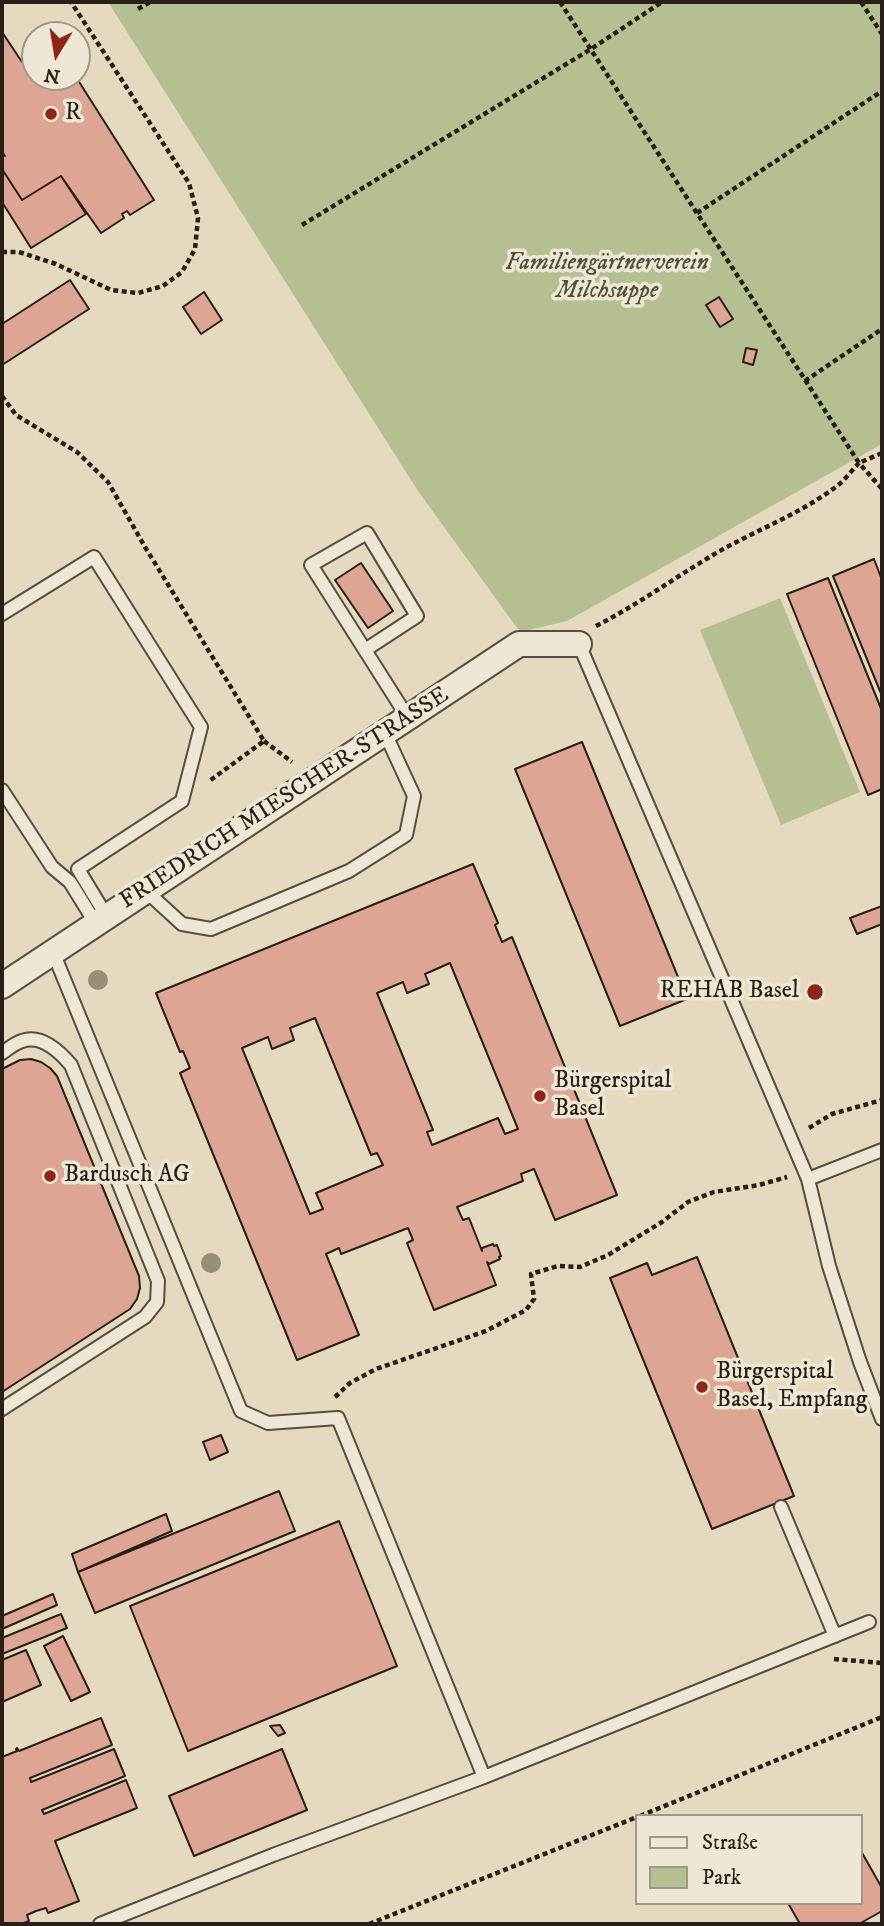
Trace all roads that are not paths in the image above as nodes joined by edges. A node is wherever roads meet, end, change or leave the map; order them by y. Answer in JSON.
{"nodes":[{"id":1,"x":2,"y":614,"type":"edge"},
{"id":2,"x":579,"y":644,"type":"joint"},
{"id":3,"x":365,"y":650,"type":"junction"},
{"id":4,"x":408,"y":718,"type":"junction"},
{"id":5,"x":385,"y":733,"type":"junction"},
{"id":6,"x":2,"y":790,"type":"edge"},
{"id":7,"x":146,"y":891,"type":"junction"},
{"id":8,"x":101,"y":920,"type":"junction"},
{"id":9,"x":53,"y":952,"type":"junction"},
{"id":10,"x":2,"y":986,"type":"edge"},
{"id":11,"x":2,"y":1053,"type":"edge"},
{"id":12,"x":882,"y":1150,"type":"edge"},
{"id":13,"x":806,"y":1175,"type":"junction"},
{"id":14,"x":2,"y":1409,"type":"edge"},
{"id":15,"x":882,"y":1419,"type":"edge"},
{"id":16,"x":781,"y":1507,"type":"dead end"},
{"id":17,"x":869,"y":1622,"type":"dead end"},
{"id":18,"x":835,"y":1636,"type":"junction"},
{"id":19,"x":484,"y":1777,"type":"junction"},
{"id":20,"x":100,"y":1924,"type":"edge"}],
"edges":[{"from":1,"to":8,"type":"lane"},
{"from":2,"to":4,"type":"street","name":"FRIEDRICH MIESCHER-STRASSE"},
{"from":2,"to":13,"type":"lane"},
{"from":3,"to":3,"type":"lane"},
{"from":3,"to":4,"type":"lane"},
{"from":4,"to":5,"type":"street","name":"FRIEDRICH MIESCHER-STRASSE"},
{"from":5,"to":7,"type":"street","name":"FRIEDRICH MIESCHER-STRASSE"},
{"from":5,"to":7,"type":"lane"},
{"from":6,"to":8,"type":"lane"},
{"from":7,"to":8,"type":"street","name":"FRIEDRICH MIESCHER-STRASSE"},
{"from":8,"to":9,"type":"street","name":"FRIEDRICH MIESCHER-STRASSE"},
{"from":9,"to":10,"type":"street","name":"FRIEDRICH MIESCHER-STRASSE"},
{"from":9,"to":19,"type":"lane"},
{"from":11,"to":14,"type":"lane"},
{"from":12,"to":13,"type":"lane"},
{"from":13,"to":15,"type":"lane"},
{"from":16,"to":18,"type":"lane"},
{"from":17,"to":18,"type":"lane"},
{"from":18,"to":19,"type":"lane"},
{"from":19,"to":20,"type":"lane"}]}
